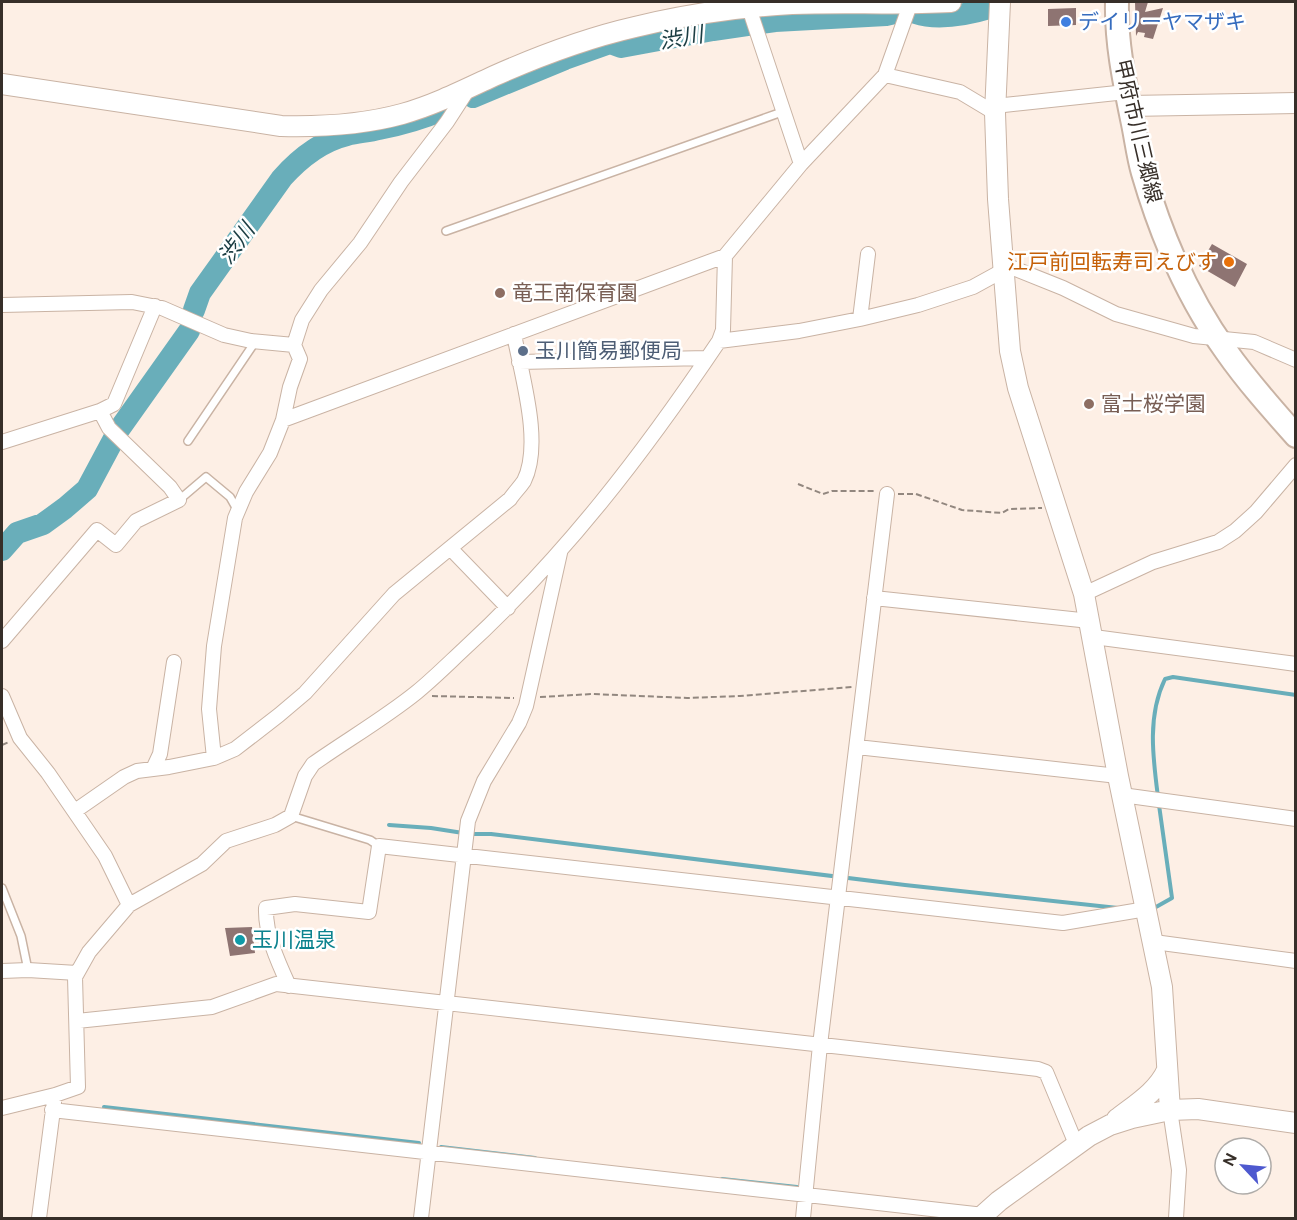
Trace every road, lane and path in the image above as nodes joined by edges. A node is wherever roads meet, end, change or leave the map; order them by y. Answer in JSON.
{"nodes":[{"id":1,"x":951,"y":2,"type":"edge"},
{"id":2,"x":1000,"y":2,"type":"edge"},
{"id":3,"x":1117,"y":2,"type":"edge"},
{"id":4,"x":910,"y":3,"type":"edge"},
{"id":5,"x":750,"y":11,"type":"junction"},
{"id":6,"x":885,"y":75,"type":"junction"},
{"id":7,"x":2,"y":84,"type":"edge"},
{"id":8,"x":469,"y":88,"type":"junction"},
{"id":9,"x":1128,"y":99,"type":"junction"},
{"id":10,"x":1296,"y":103,"type":"edge"},
{"id":11,"x":995,"y":109,"type":"junction"},
{"id":12,"x":782,"y":112,"type":"junction"},
{"id":13,"x":801,"y":164,"type":"junction"},
{"id":14,"x":446,"y":231,"type":"dead end"},
{"id":15,"x":868,"y":254,"type":"dead end"},
{"id":16,"x":724,"y":256,"type":"junction"},
{"id":17,"x":1004,"y":270,"type":"junction"},
{"id":18,"x":2,"y":305,"type":"edge"},
{"id":19,"x":155,"y":306,"type":"junction"},
{"id":20,"x":860,"y":319,"type":"junction"},
{"id":21,"x":514,"y":334,"type":"junction"},
{"id":22,"x":1218,"y":339,"type":"junction"},
{"id":23,"x":719,"y":341,"type":"junction"},
{"id":24,"x":255,"y":342,"type":"junction"},
{"id":25,"x":294,"y":345,"type":"junction"},
{"id":26,"x":707,"y":358,"type":"junction"},
{"id":27,"x":1296,"y":360,"type":"edge"},
{"id":28,"x":519,"y":362,"type":"junction"},
{"id":29,"x":100,"y":411,"type":"junction"},
{"id":30,"x":284,"y":420,"type":"junction"},
{"id":31,"x":1296,"y":436,"type":"edge"},
{"id":32,"x":188,"y":441,"type":"dead end"},
{"id":33,"x":2,"y":442,"type":"edge"},
{"id":34,"x":1296,"y":465,"type":"edge"},
{"id":35,"x":798,"y":484,"type":"dead end"},
{"id":36,"x":887,"y":494,"type":"junction"},
{"id":37,"x":179,"y":500,"type":"junction"},
{"id":38,"x":1056,"y":508,"type":"junction"},
{"id":39,"x":238,"y":511,"type":"junction"},
{"id":40,"x":450,"y":548,"type":"junction"},
{"id":41,"x":561,"y":551,"type":"junction"},
{"id":42,"x":1084,"y":594,"type":"junction"},
{"id":43,"x":874,"y":598,"type":"junction"},
{"id":44,"x":508,"y":608,"type":"junction"},
{"id":45,"x":1092,"y":629,"type":"junction"},
{"id":46,"x":2,"y":641,"type":"edge"},
{"id":47,"x":174,"y":662,"type":"dead end"},
{"id":48,"x":1296,"y":664,"type":"edge"},
{"id":49,"x":864,"y":686,"type":"junction"},
{"id":50,"x":417,"y":692,"type":"junction"},
{"id":51,"x":2,"y":696,"type":"edge"},
{"id":52,"x":527,"y":698,"type":"junction"},
{"id":53,"x":857,"y":747,"type":"junction"},
{"id":54,"x":214,"y":758,"type":"junction"},
{"id":55,"x":153,"y":769,"type":"junction"},
{"id":56,"x":1120,"y":785,"type":"junction"},
{"id":57,"x":75,"y":811,"type":"junction"},
{"id":58,"x":291,"y":816,"type":"junction"},
{"id":59,"x":1296,"y":819,"type":"edge"},
{"id":60,"x":379,"y":846,"type":"junction"},
{"id":61,"x":463,"y":855,"type":"junction"},
{"id":62,"x":2,"y":888,"type":"edge"},
{"id":63,"x":839,"y":898,"type":"junction"},
{"id":64,"x":129,"y":905,"type":"junction"},
{"id":65,"x":1146,"y":909,"type":"junction"},
{"id":66,"x":1154,"y":942,"type":"junction"},
{"id":67,"x":1296,"y":961,"type":"edge"},
{"id":68,"x":28,"y":970,"type":"junction"},
{"id":69,"x":2,"y":971,"type":"edge"},
{"id":70,"x":77,"y":973,"type":"junction"},
{"id":71,"x":289,"y":986,"type":"junction"},
{"id":72,"x":447,"y":1003,"type":"junction"},
{"id":73,"x":77,"y":1021,"type":"junction"},
{"id":74,"x":820,"y":1045,"type":"junction"},
{"id":75,"x":1167,"y":1070,"type":"junction"},
{"id":76,"x":55,"y":1095,"type":"junction"},
{"id":77,"x":2,"y":1107,"type":"edge"},
{"id":78,"x":52,"y":1110,"type":"junction"},
{"id":79,"x":1170,"y":1110,"type":"junction"},
{"id":80,"x":1296,"y":1123,"type":"edge"},
{"id":81,"x":1110,"y":1125,"type":"junction"},
{"id":82,"x":1076,"y":1144,"type":"junction"},
{"id":83,"x":429,"y":1152,"type":"junction"},
{"id":84,"x":807,"y":1194,"type":"junction"},
{"id":85,"x":982,"y":1216,"type":"edge"},
{"id":86,"x":39,"y":1218,"type":"edge"},
{"id":87,"x":421,"y":1218,"type":"edge"},
{"id":88,"x":803,"y":1218,"type":"edge"},
{"id":89,"x":1176,"y":1218,"type":"edge"}],
"edges":[{"from":1,"to":4,"type":"street"},
{"from":2,"to":11,"type":"street"},
{"from":3,"to":9,"type":"main road","name":"甲府市川三郷線"},
{"from":4,"to":5,"type":"street"},
{"from":4,"to":6,"type":"street"},
{"from":5,"to":8,"type":"street"},
{"from":5,"to":12,"type":"street"},
{"from":6,"to":11,"type":"street"},
{"from":6,"to":13,"type":"street"},
{"from":7,"to":8,"type":"street"},
{"from":8,"to":25,"type":"street"},
{"from":9,"to":10,"type":"street"},
{"from":9,"to":11,"type":"street"},
{"from":9,"to":22,"type":"main road","name":"甲府市川三郷線"},
{"from":11,"to":17,"type":"street"},
{"from":12,"to":13,"type":"street"},
{"from":12,"to":14,"type":"lane"},
{"from":13,"to":16,"type":"street"},
{"from":15,"to":20,"type":"street"},
{"from":16,"to":21,"type":"street"},
{"from":16,"to":23,"type":"street"},
{"from":17,"to":20,"type":"street"},
{"from":17,"to":22,"type":"street"},
{"from":17,"to":38,"type":"street"},
{"from":18,"to":19,"type":"street"},
{"from":19,"to":24,"type":"street"},
{"from":19,"to":29,"type":"street"},
{"from":20,"to":23,"type":"street"},
{"from":21,"to":28,"type":"street"},
{"from":21,"to":30,"type":"street"},
{"from":22,"to":27,"type":"street"},
{"from":22,"to":31,"type":"main road","name":"甲府市川三郷線"},
{"from":23,"to":26,"type":"street"},
{"from":24,"to":25,"type":"street"},
{"from":24,"to":32,"type":"lane"},
{"from":25,"to":30,"type":"street"},
{"from":26,"to":28,"type":"street"},
{"from":26,"to":41,"type":"street"},
{"from":28,"to":40,"type":"street"},
{"from":29,"to":33,"type":"street"},
{"from":29,"to":37,"type":"street"},
{"from":30,"to":39,"type":"street"},
{"from":34,"to":42,"type":"street"},
{"from":35,"to":36,"type":"path"},
{"from":36,"to":38,"type":"path"},
{"from":36,"to":43,"type":"street"},
{"from":37,"to":39,"type":"lane"},
{"from":37,"to":46,"type":"street"},
{"from":38,"to":42,"type":"street"},
{"from":39,"to":54,"type":"street"},
{"from":40,"to":44,"type":"street"},
{"from":40,"to":54,"type":"street"},
{"from":41,"to":44,"type":"street"},
{"from":41,"to":52,"type":"street"},
{"from":42,"to":45,"type":"street"},
{"from":43,"to":45,"type":"street"},
{"from":43,"to":49,"type":"street"},
{"from":44,"to":50,"type":"street"},
{"from":45,"to":48,"type":"street"},
{"from":45,"to":56,"type":"street"},
{"from":47,"to":55,"type":"street"},
{"from":49,"to":52,"type":"path"},
{"from":49,"to":53,"type":"street"},
{"from":50,"to":52,"type":"path"},
{"from":50,"to":58,"type":"street"},
{"from":51,"to":57,"type":"street"},
{"from":52,"to":61,"type":"street"},
{"from":53,"to":56,"type":"street"},
{"from":53,"to":63,"type":"street"},
{"from":54,"to":55,"type":"street"},
{"from":55,"to":57,"type":"street"},
{"from":56,"to":59,"type":"street"},
{"from":56,"to":65,"type":"street"},
{"from":57,"to":64,"type":"street"},
{"from":58,"to":60,"type":"lane"},
{"from":58,"to":64,"type":"street"},
{"from":60,"to":61,"type":"street"},
{"from":60,"to":71,"type":"street"},
{"from":61,"to":63,"type":"street"},
{"from":61,"to":72,"type":"street"},
{"from":62,"to":68,"type":"lane"},
{"from":63,"to":65,"type":"street"},
{"from":63,"to":74,"type":"street"},
{"from":64,"to":70,"type":"street"},
{"from":65,"to":66,"type":"street"},
{"from":66,"to":67,"type":"street"},
{"from":66,"to":75,"type":"street"},
{"from":68,"to":69,"type":"street"},
{"from":68,"to":70,"type":"street"},
{"from":70,"to":73,"type":"street"},
{"from":71,"to":72,"type":"street"},
{"from":71,"to":73,"type":"street"},
{"from":72,"to":74,"type":"street"},
{"from":72,"to":83,"type":"street"},
{"from":73,"to":76,"type":"street"},
{"from":74,"to":82,"type":"street"},
{"from":74,"to":84,"type":"street"},
{"from":75,"to":79,"type":"street"},
{"from":75,"to":81,"type":"street"},
{"from":76,"to":77,"type":"street"},
{"from":76,"to":78,"type":"street"},
{"from":78,"to":83,"type":"street"},
{"from":78,"to":86,"type":"street"},
{"from":79,"to":80,"type":"street"},
{"from":79,"to":81,"type":"street"},
{"from":79,"to":89,"type":"street"},
{"from":81,"to":82,"type":"street"},
{"from":82,"to":85,"type":"street"},
{"from":83,"to":84,"type":"street"},
{"from":83,"to":87,"type":"street"},
{"from":84,"to":85,"type":"street"},
{"from":84,"to":88,"type":"street"}]}
